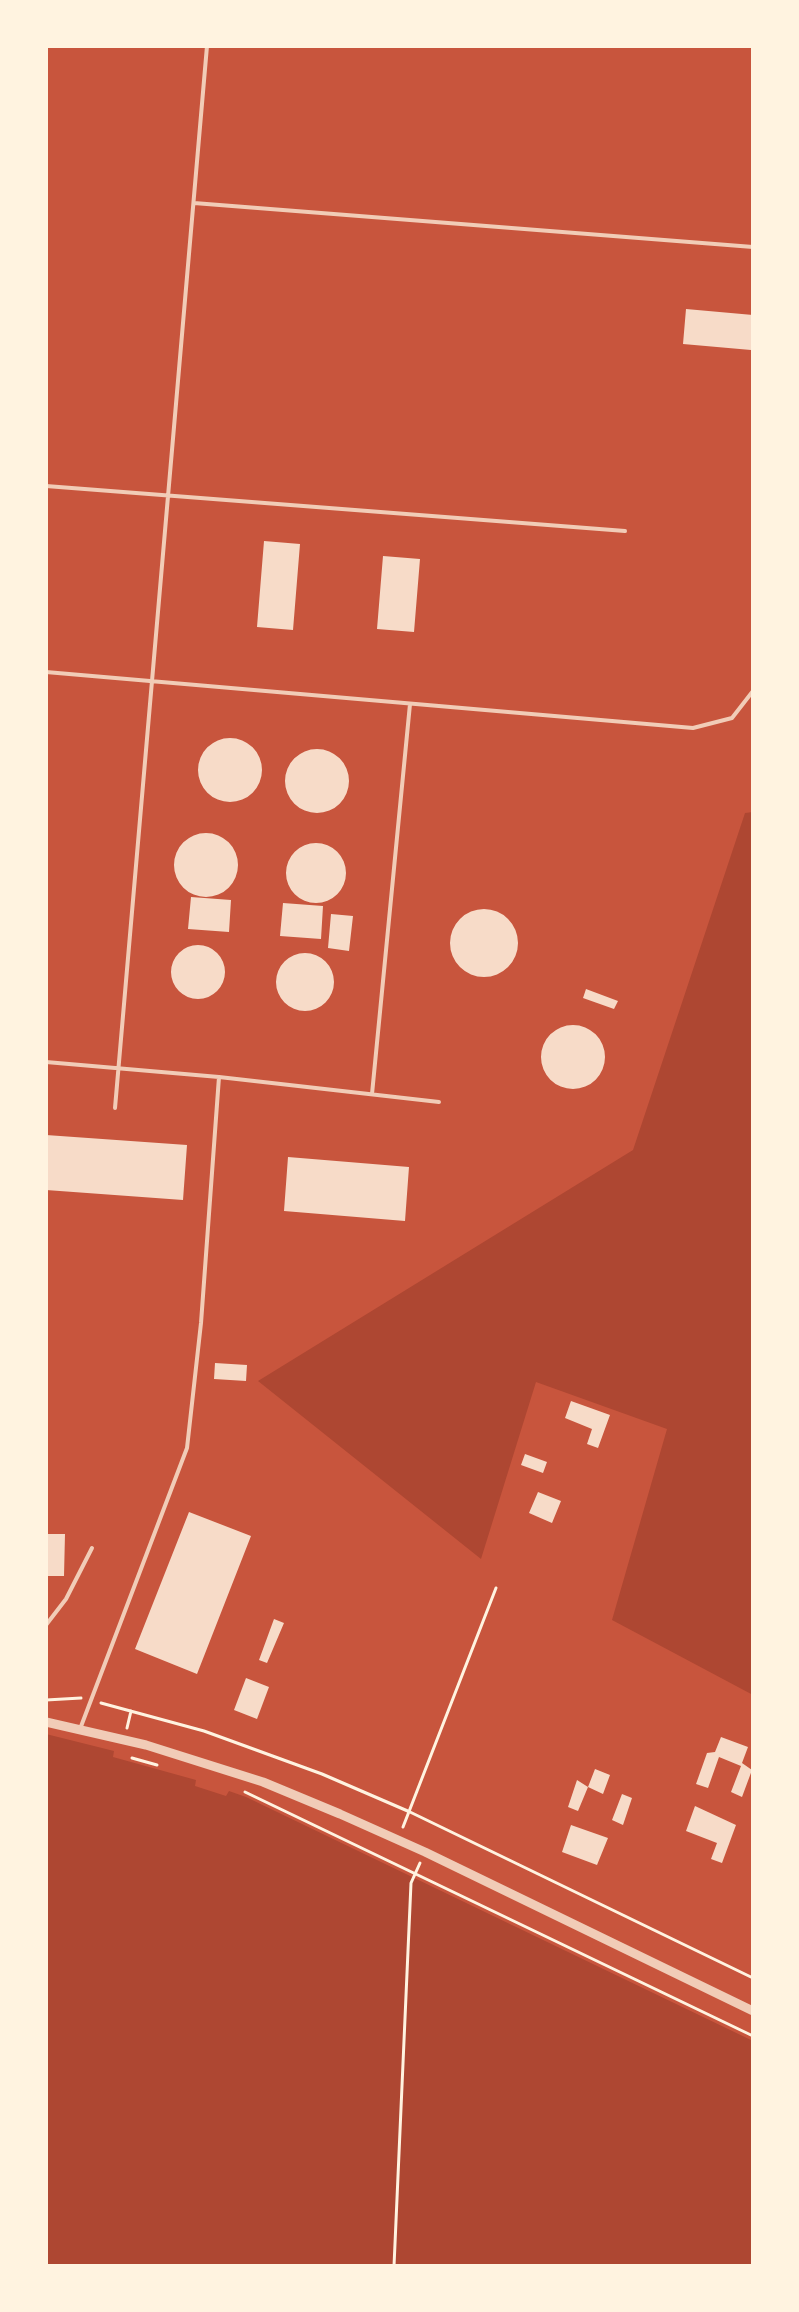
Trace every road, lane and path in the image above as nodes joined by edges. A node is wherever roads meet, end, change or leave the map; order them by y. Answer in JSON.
{"nodes":[{"id":1,"x":207,"y":46,"type":"edge"},
{"id":2,"x":194,"y":203,"type":"junction"},
{"id":3,"x":753,"y":247,"type":"edge"},
{"id":4,"x":46,"y":486,"type":"edge"},
{"id":5,"x":169,"y":496,"type":"junction"},
{"id":6,"x":624,"y":531,"type":"dead end"},
{"id":7,"x":46,"y":672,"type":"edge"},
{"id":8,"x":154,"y":682,"type":"junction"},
{"id":9,"x":753,"y":691,"type":"edge"},
{"id":10,"x":410,"y":704,"type":"junction"},
{"id":11,"x":46,"y":1062,"type":"edge"},
{"id":12,"x":120,"y":1068,"type":"junction"},
{"id":13,"x":219,"y":1078,"type":"junction"},
{"id":14,"x":372,"y":1094,"type":"junction"},
{"id":15,"x":438,"y":1102,"type":"dead end"},
{"id":16,"x":116,"y":1108,"type":"dead end"},
{"id":17,"x":92,"y":1548,"type":"dead end"},
{"id":18,"x":496,"y":1588,"type":"dead end"},
{"id":19,"x":46,"y":1625,"type":"edge"},
{"id":20,"x":46,"y":1700,"type":"edge"},
{"id":21,"x":91,"y":1700,"type":"junction"},
{"id":22,"x":131,"y":1711,"type":"junction"},
{"id":23,"x":46,"y":1722,"type":"edge"},
{"id":24,"x":80,"y":1729,"type":"junction"},
{"id":25,"x":124,"y":1739,"type":"junction"},
{"id":26,"x":130,"y":1757,"type":"dead end"},
{"id":27,"x":166,"y":1768,"type":"dead end"},
{"id":28,"x":237,"y":1790,"type":"dead end"},
{"id":29,"x":410,"y":1812,"type":"junction"},
{"id":30,"x":397,"y":1839,"type":"junction"},
{"id":31,"x":425,"y":1852,"type":"junction"},
{"id":32,"x":415,"y":1874,"type":"junction"},
{"id":33,"x":753,"y":1978,"type":"edge"},
{"id":34,"x":753,"y":2012,"type":"edge"},
{"id":35,"x":753,"y":2036,"type":"edge"},
{"id":36,"x":394,"y":2266,"type":"edge"}],
"edges":[{"from":1,"to":2,"type":"lane"},
{"from":2,"to":3,"type":"lane"},
{"from":2,"to":5,"type":"lane"},
{"from":4,"to":5,"type":"lane"},
{"from":5,"to":6,"type":"lane"},
{"from":5,"to":8,"type":"lane"},
{"from":7,"to":8,"type":"lane"},
{"from":8,"to":10,"type":"lane"},
{"from":8,"to":12,"type":"lane"},
{"from":9,"to":10,"type":"lane"},
{"from":10,"to":14,"type":"lane"},
{"from":11,"to":12,"type":"lane"},
{"from":12,"to":13,"type":"lane"},
{"from":12,"to":16,"type":"lane"},
{"from":13,"to":14,"type":"lane"},
{"from":13,"to":21,"type":"lane"},
{"from":14,"to":15,"type":"lane"},
{"from":17,"to":19,"type":"lane"},
{"from":18,"to":29,"type":"path"},
{"from":20,"to":21,"type":"path"},
{"from":21,"to":22,"type":"path"},
{"from":21,"to":24,"type":"lane"},
{"from":22,"to":25,"type":"path"},
{"from":22,"to":29,"type":"path"},
{"from":23,"to":24,"type":"street"},
{"from":24,"to":25,"type":"street"},
{"from":25,"to":30,"type":"street"},
{"from":26,"to":27,"type":"path"},
{"from":28,"to":32,"type":"path"},
{"from":29,"to":30,"type":"path"},
{"from":29,"to":33,"type":"path"},
{"from":30,"to":31,"type":"street"},
{"from":31,"to":32,"type":"path"},
{"from":31,"to":34,"type":"street"},
{"from":32,"to":35,"type":"path"},
{"from":32,"to":36,"type":"path"}]}
